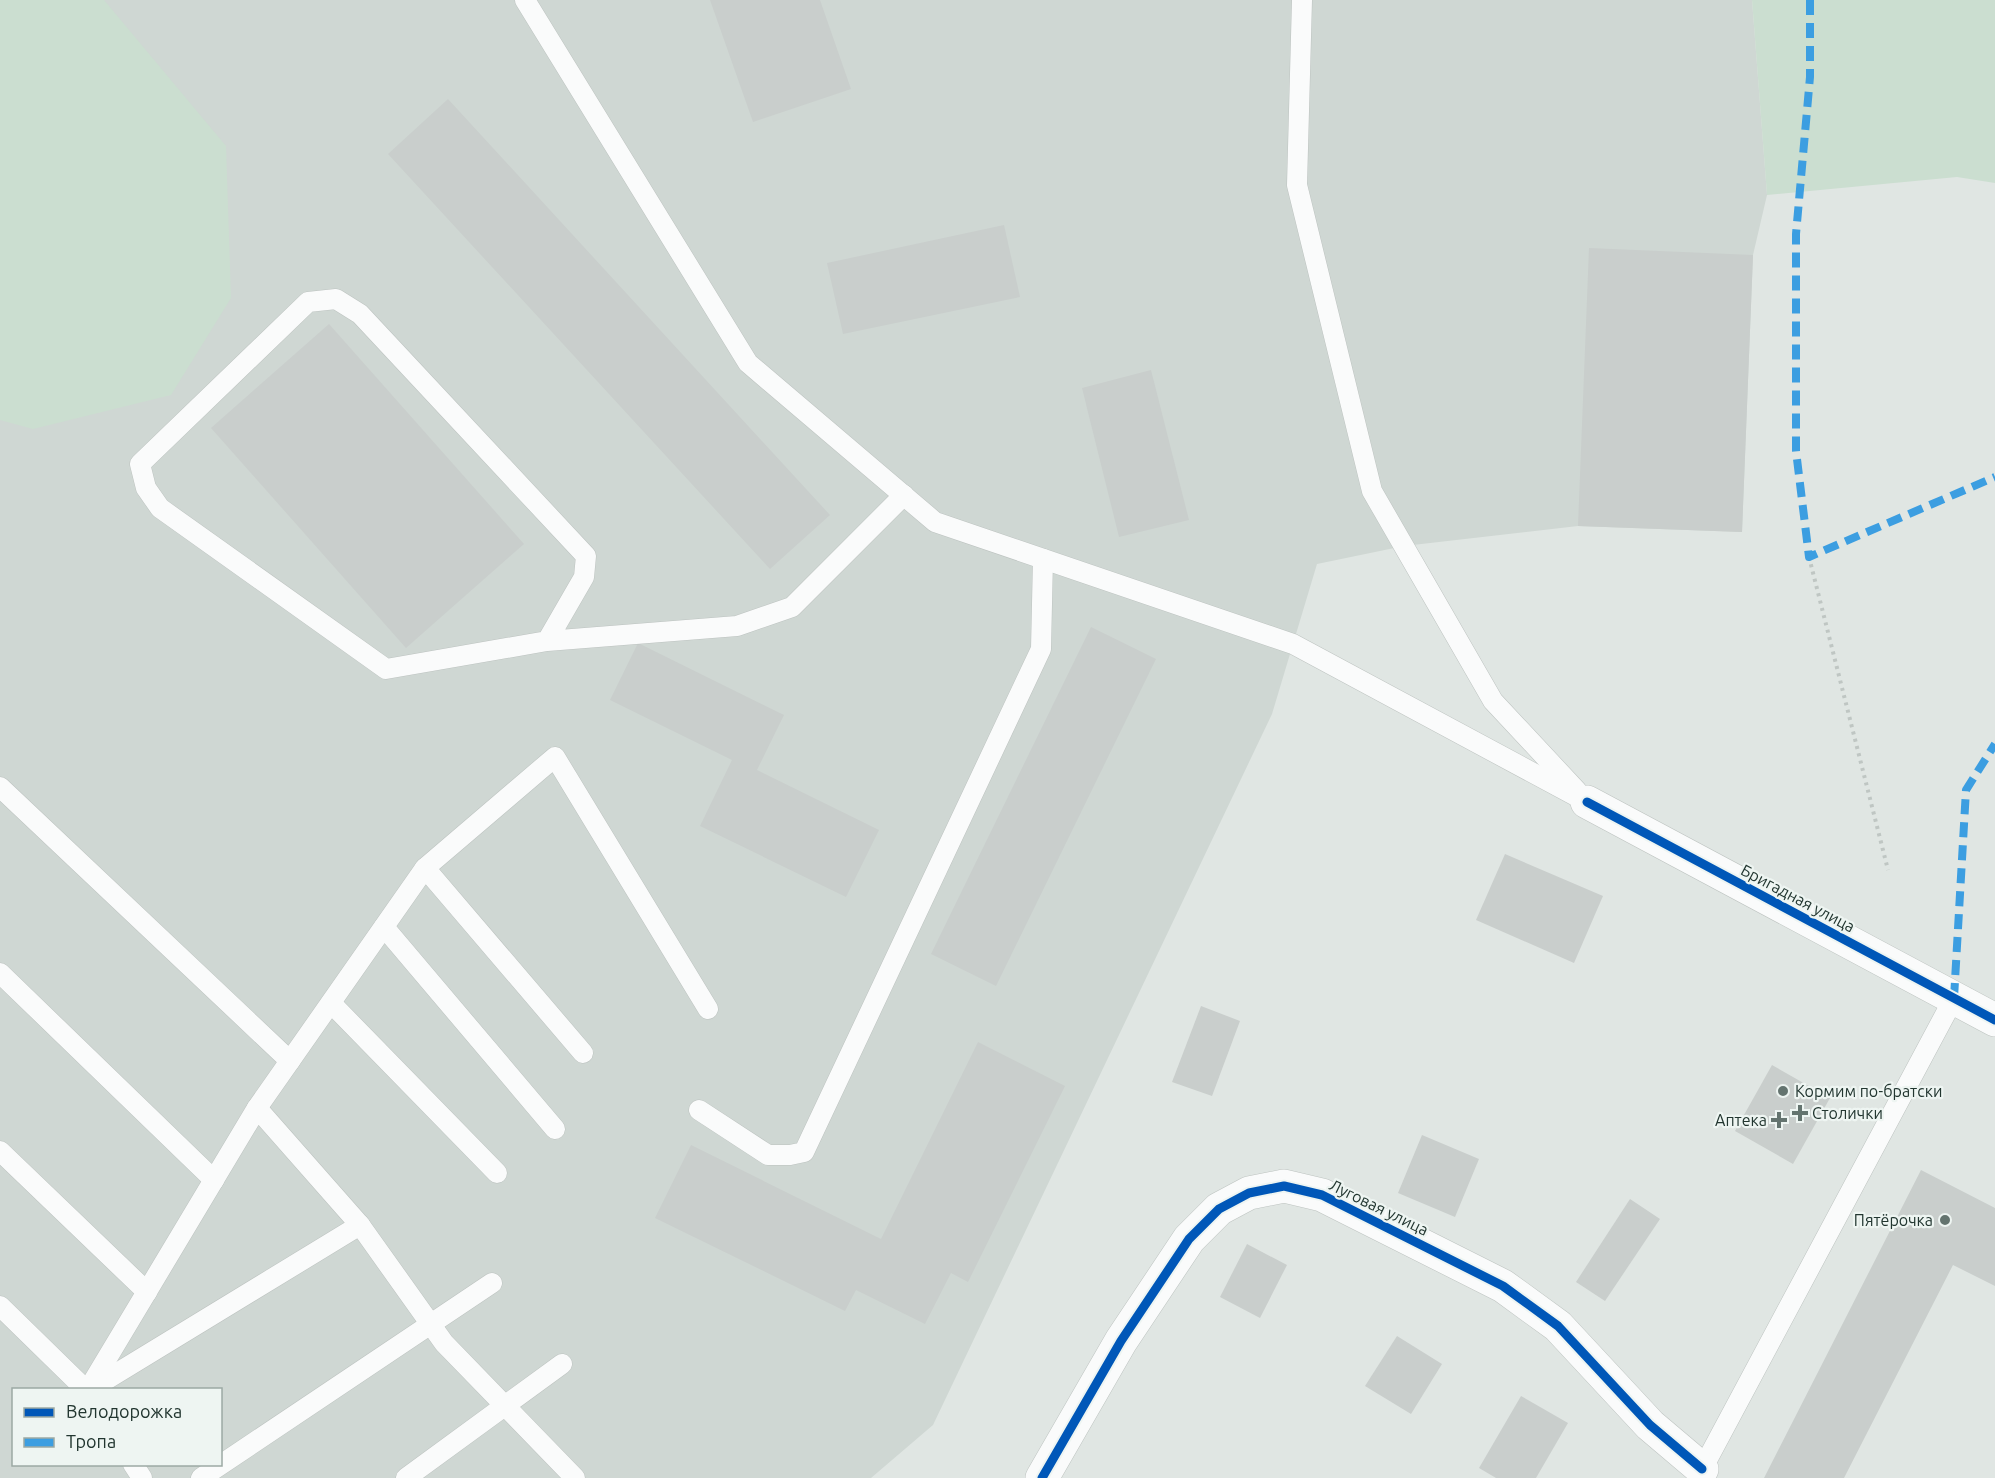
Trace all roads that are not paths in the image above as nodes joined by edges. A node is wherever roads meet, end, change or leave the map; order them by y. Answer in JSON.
{"nodes":[{"id":1,"x":525,"y":0,"type":"edge"},
{"id":2,"x":1302,"y":0,"type":"edge"},
{"id":3,"x":904,"y":495,"type":"junction"},
{"id":4,"x":1043,"y":559,"type":"junction"},
{"id":5,"x":547,"y":642,"type":"junction"},
{"id":6,"x":0,"y":787,"type":"edge"},
{"id":7,"x":1587,"y":802,"type":"junction"},
{"id":8,"x":426,"y":868,"type":"junction"},
{"id":9,"x":384,"y":927,"type":"junction"},
{"id":10,"x":0,"y":973,"type":"edge"},
{"id":11,"x":1954,"y":998,"type":"junction"},
{"id":12,"x":331,"y":1002,"type":"junction"},
{"id":13,"x":708,"y":1009,"type":"dead end"},
{"id":14,"x":1995,"y":1020,"type":"edge"},
{"id":15,"x":583,"y":1053,"type":"dead end"},
{"id":16,"x":290,"y":1061,"type":"junction"},
{"id":17,"x":257,"y":1108,"type":"junction"},
{"id":18,"x":699,"y":1110,"type":"dead end"},
{"id":19,"x":555,"y":1129,"type":"dead end"},
{"id":20,"x":0,"y":1151,"type":"edge"},
{"id":21,"x":497,"y":1173,"type":"dead end"},
{"id":22,"x":214,"y":1180,"type":"junction"},
{"id":23,"x":360,"y":1225,"type":"junction"},
{"id":24,"x":492,"y":1284,"type":"dead end"},
{"id":25,"x":147,"y":1293,"type":"junction"},
{"id":26,"x":0,"y":1306,"type":"edge"},
{"id":27,"x":431,"y":1324,"type":"junction"},
{"id":28,"x":562,"y":1364,"type":"dead end"},
{"id":29,"x":87,"y":1388,"type":"edge"},
{"id":30,"x":89,"y":1388,"type":"edge"},
{"id":31,"x":90,"y":1388,"type":"edge"},
{"id":32,"x":505,"y":1406,"type":"junction"},
{"id":33,"x":222,"y":1464,"type":"edge"},
{"id":34,"x":219,"y":1466,"type":"edge"},
{"id":35,"x":1700,"y":1474,"type":"edge"},
{"id":36,"x":201,"y":1478,"type":"edge"},
{"id":37,"x":406,"y":1478,"type":"edge"},
{"id":38,"x":575,"y":1478,"type":"edge"},
{"id":39,"x":1042,"y":1478,"type":"edge"}],
"edges":[{"from":1,"to":3,"type":"lane"},
{"from":2,"to":7,"type":"lane"},
{"from":3,"to":4,"type":"lane"},
{"from":3,"to":5,"type":"lane"},
{"from":4,"to":7,"type":"lane"},
{"from":4,"to":18,"type":"lane"},
{"from":5,"to":5,"type":"lane"},
{"from":6,"to":16,"type":"lane"},
{"from":7,"to":11,"type":"street","name":"Бригадная улица"},
{"from":8,"to":9,"type":"lane"},
{"from":8,"to":13,"type":"lane"},
{"from":8,"to":15,"type":"lane"},
{"from":9,"to":12,"type":"lane"},
{"from":9,"to":19,"type":"lane"},
{"from":10,"to":22,"type":"lane"},
{"from":11,"to":14,"type":"street","name":"Бригадная улица"},
{"from":11,"to":35,"type":"lane"},
{"from":12,"to":16,"type":"lane"},
{"from":12,"to":21,"type":"lane"},
{"from":16,"to":17,"type":"lane"},
{"from":17,"to":22,"type":"lane"},
{"from":17,"to":23,"type":"lane"},
{"from":20,"to":25,"type":"lane"},
{"from":22,"to":25,"type":"lane"},
{"from":23,"to":27,"type":"lane"},
{"from":23,"to":31,"type":"lane"},
{"from":24,"to":27,"type":"lane"},
{"from":25,"to":30,"type":"lane"},
{"from":26,"to":29,"type":"lane"},
{"from":27,"to":32,"type":"lane"},
{"from":27,"to":33,"type":"lane"},
{"from":28,"to":32,"type":"lane"},
{"from":32,"to":37,"type":"lane"},
{"from":32,"to":38,"type":"lane"},
{"from":34,"to":36,"type":"lane"},
{"from":35,"to":39,"type":"street","name":"Луговая улица"}]}
